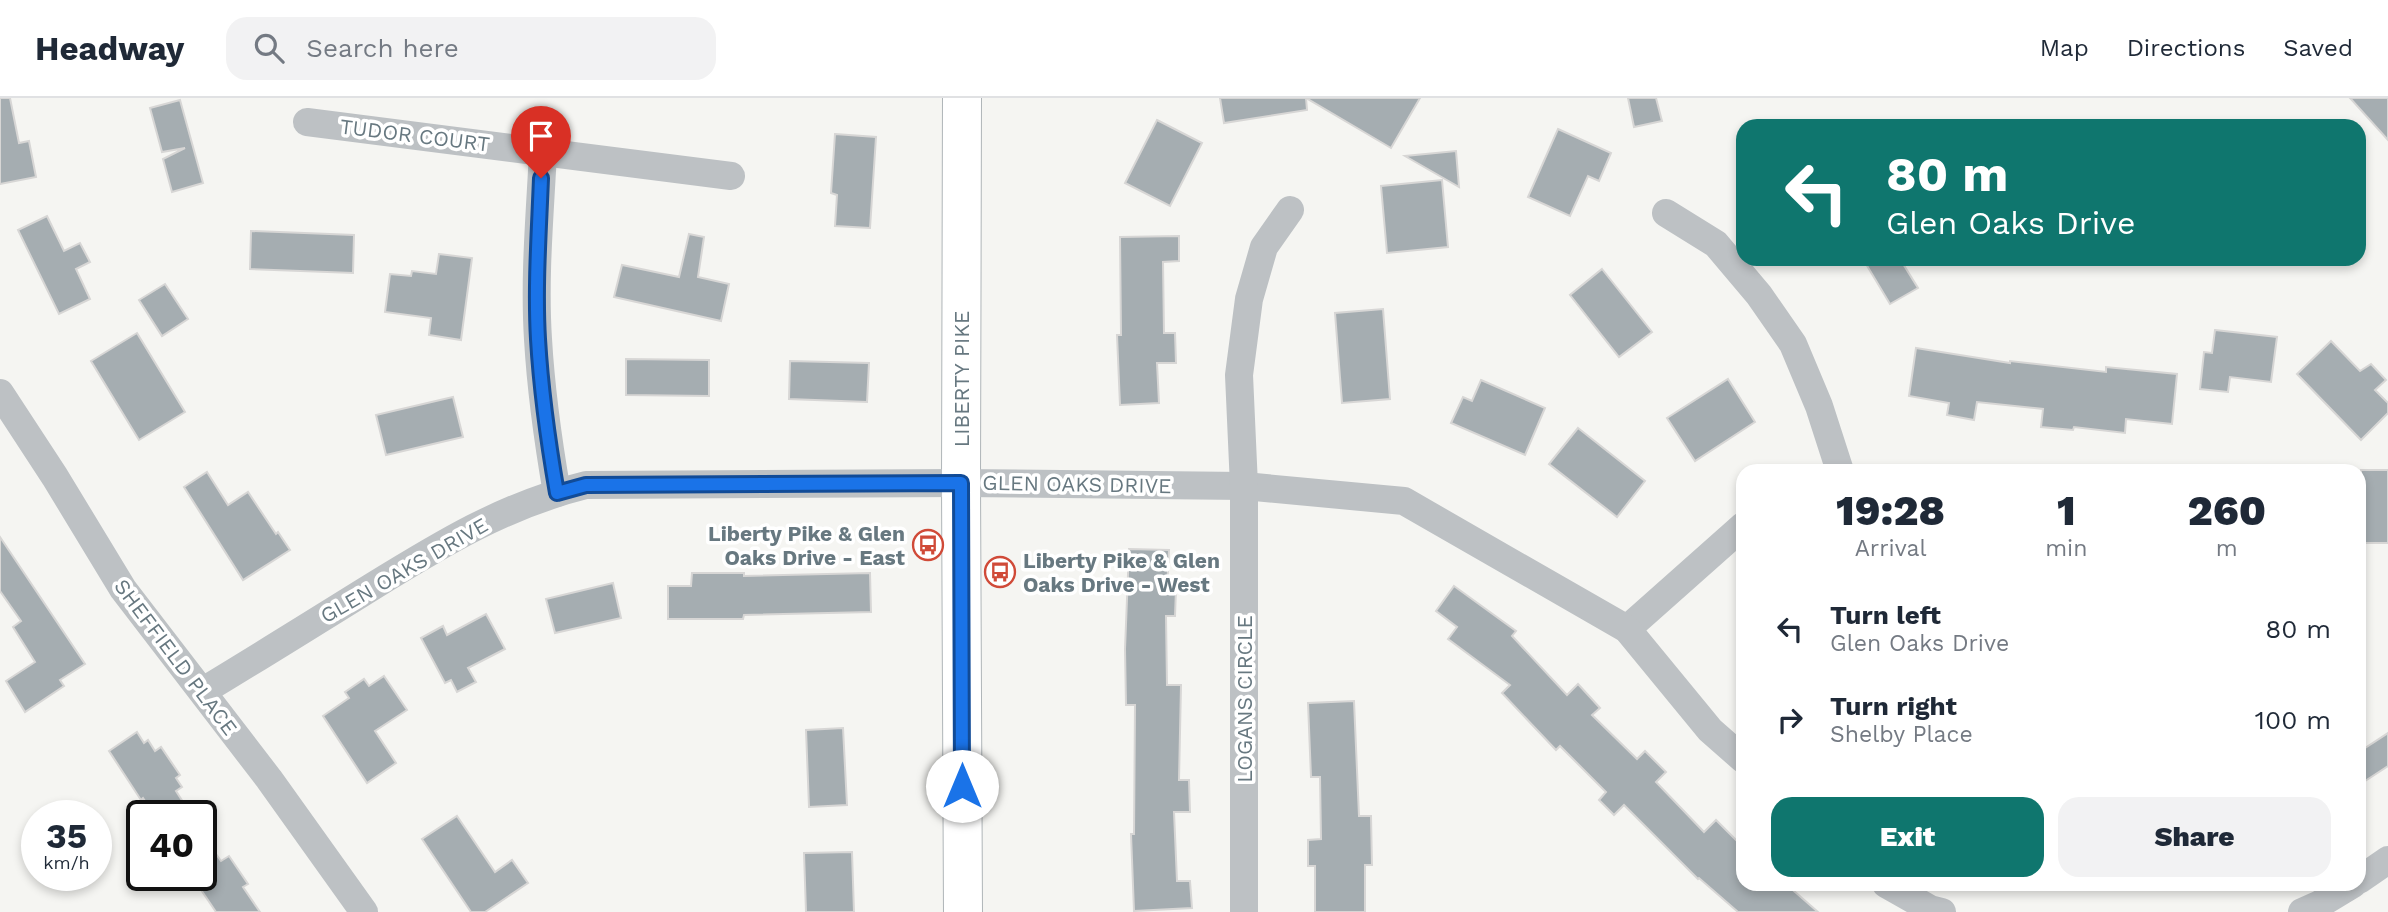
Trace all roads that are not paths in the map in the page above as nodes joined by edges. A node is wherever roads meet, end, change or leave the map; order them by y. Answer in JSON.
{"nodes":[{"id":1,"x":962,"y":98,"type":"edge"},
{"id":2,"x":307,"y":122,"type":"dead end"},
{"id":3,"x":543,"y":152,"type":"junction"},
{"id":4,"x":731,"y":176,"type":"dead end"},
{"id":5,"x":1290,"y":210,"type":"dead end"},
{"id":6,"x":1665,"y":213,"type":"dead end"},
{"id":7,"x":0,"y":393,"type":"edge"},
{"id":8,"x":1838,"y":464,"type":"edge"},
{"id":9,"x":961,"y":483,"type":"junction"},
{"id":10,"x":1244,"y":486,"type":"junction"},
{"id":11,"x":557,"y":493,"type":"junction"},
{"id":12,"x":1736,"y":532,"type":"edge"},
{"id":13,"x":1626,"y":629,"type":"junction"},
{"id":14,"x":203,"y":691,"type":"junction"},
{"id":15,"x":1736,"y":754,"type":"edge"},
{"id":16,"x":2388,"y":860,"type":"edge"},
{"id":17,"x":2366,"y":875,"type":"edge"},
{"id":18,"x":1898,"y":891,"type":"edge"},
{"id":19,"x":2342,"y":891,"type":"edge"},
{"id":20,"x":364,"y":912,"type":"edge"},
{"id":21,"x":963,"y":912,"type":"edge"},
{"id":22,"x":1244,"y":912,"type":"edge"},
{"id":23,"x":1942,"y":912,"type":"edge"},
{"id":24,"x":2302,"y":912,"type":"edge"}],
"edges":[{"from":1,"to":9,"type":"street","name":"LIBERTY PIKE"},
{"from":2,"to":3,"type":"street","name":"TUDOR COURT"},
{"from":3,"to":4,"type":"street","name":"TUDOR COURT"},
{"from":3,"to":11,"type":"street"},
{"from":5,"to":10,"type":"street","name":"LOGANS CIRCLE"},
{"from":6,"to":8,"type":"street"},
{"from":7,"to":14,"type":"street","name":"SHEFFIELD PLACE"},
{"from":9,"to":10,"type":"street","name":"GLEN OAKS DRIVE"},
{"from":9,"to":11,"type":"street","name":"GLEN OAKS DRIVE"},
{"from":9,"to":21,"type":"street","name":"LIBERTY PIKE"},
{"from":10,"to":13,"type":"street","name":"GLEN OAKS DRIVE"},
{"from":10,"to":22,"type":"street","name":"LOGANS CIRCLE"},
{"from":11,"to":14,"type":"street","name":"GLEN OAKS DRIVE"},
{"from":12,"to":13,"type":"street"},
{"from":13,"to":15,"type":"street","name":"GLEN OAKS DRIVE"},
{"from":14,"to":20,"type":"street","name":"SHEFFIELD PLACE"},
{"from":16,"to":17,"type":"street"},
{"from":18,"to":23,"type":"street"},
{"from":19,"to":24,"type":"street"}]}
